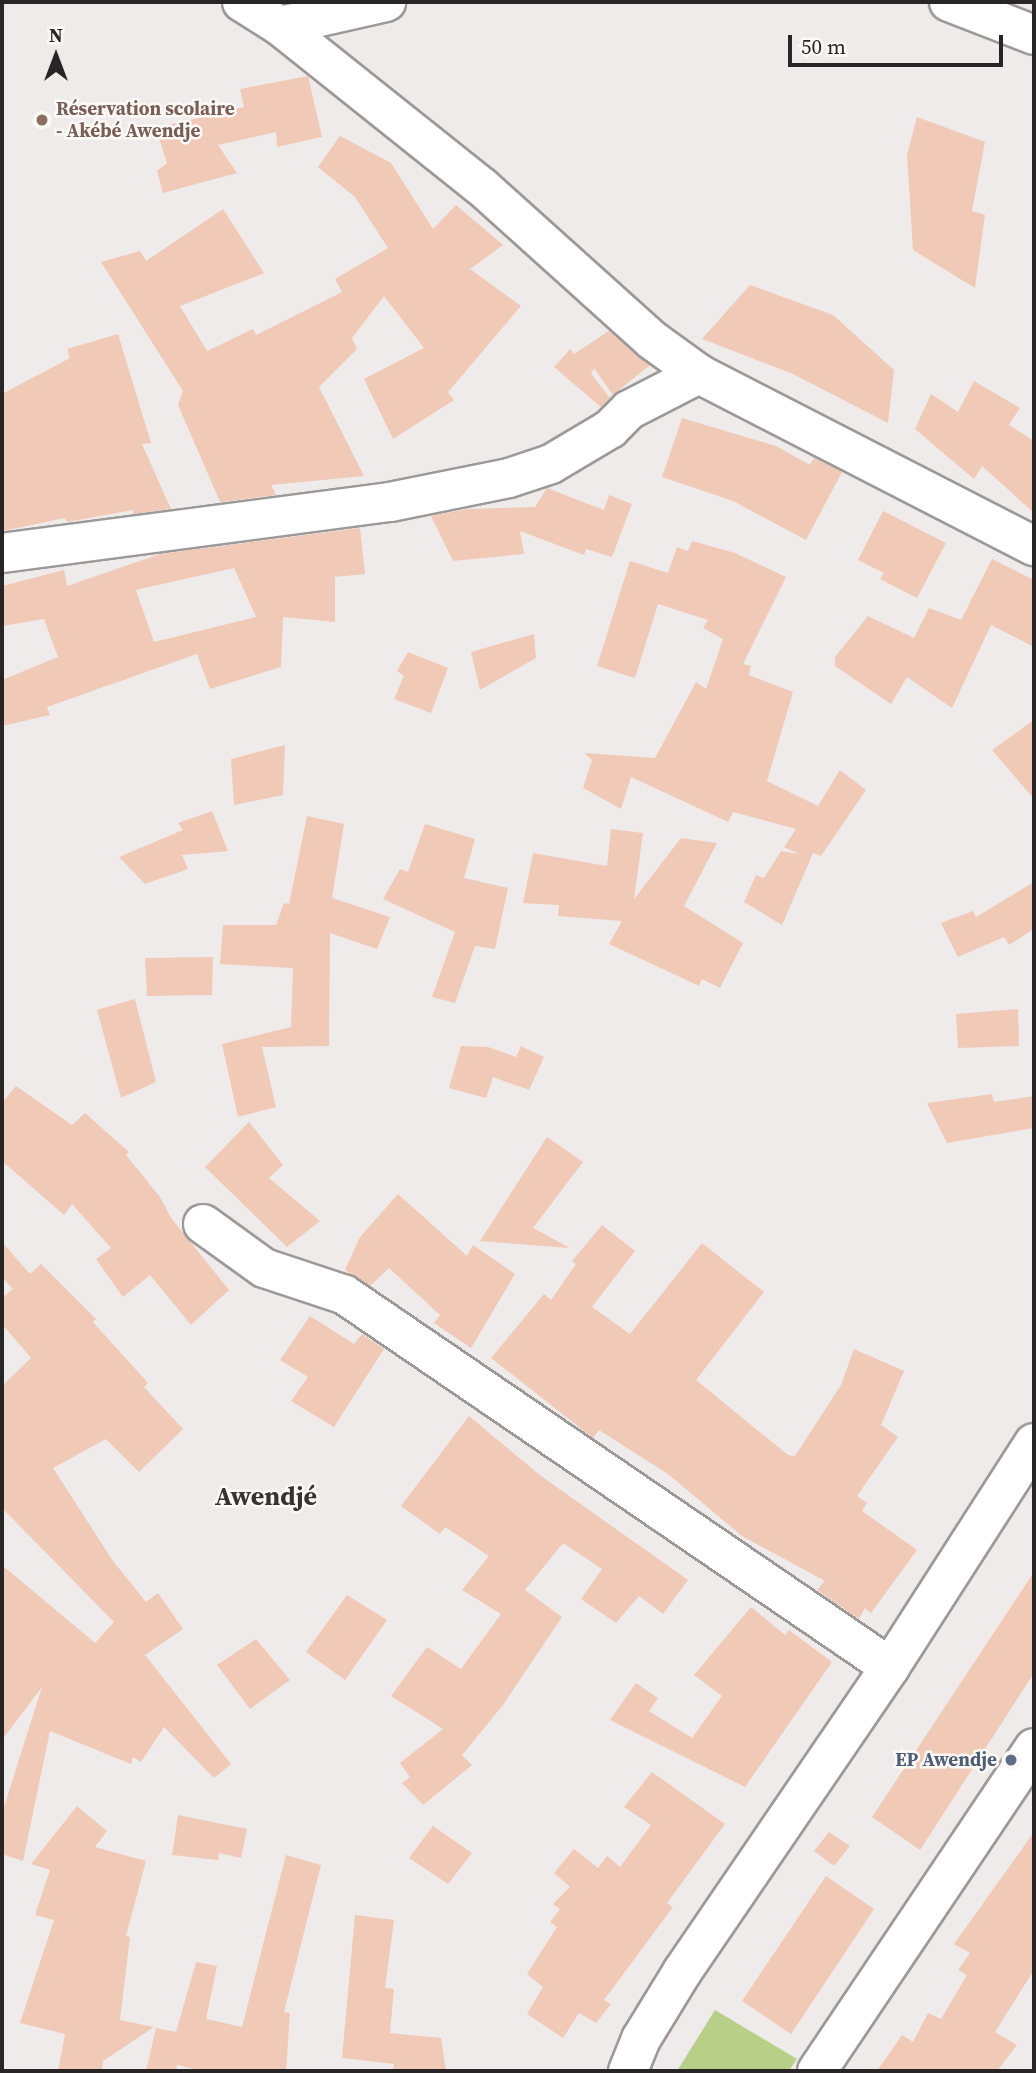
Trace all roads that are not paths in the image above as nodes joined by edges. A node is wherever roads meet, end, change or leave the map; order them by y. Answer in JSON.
{"nodes":[{"id":1,"x":242,"y":2,"type":"edge"},
{"id":2,"x":386,"y":2,"type":"edge"},
{"id":3,"x":949,"y":2,"type":"edge"},
{"id":4,"x":280,"y":26,"type":"junction"},
{"id":5,"x":1034,"y":35,"type":"edge"},
{"id":6,"x":699,"y":374,"type":"junction"},
{"id":7,"x":1034,"y":546,"type":"edge"},
{"id":8,"x":2,"y":553,"type":"edge"},
{"id":9,"x":203,"y":1224,"type":"dead end"},
{"id":10,"x":1034,"y":1443,"type":"edge"},
{"id":11,"x":890,"y":1667,"type":"junction"},
{"id":12,"x":1034,"y":1748,"type":"edge"},
{"id":13,"x":628,"y":2071,"type":"edge"},
{"id":14,"x":817,"y":2071,"type":"edge"}],
"edges":[{"from":1,"to":4,"type":"street"},
{"from":2,"to":4,"type":"street"},
{"from":3,"to":5,"type":"street"},
{"from":4,"to":6,"type":"street"},
{"from":6,"to":7,"type":"street"},
{"from":6,"to":8,"type":"street"},
{"from":9,"to":11,"type":"street"},
{"from":10,"to":11,"type":"street"},
{"from":11,"to":13,"type":"street"},
{"from":12,"to":14,"type":"street"}]}
